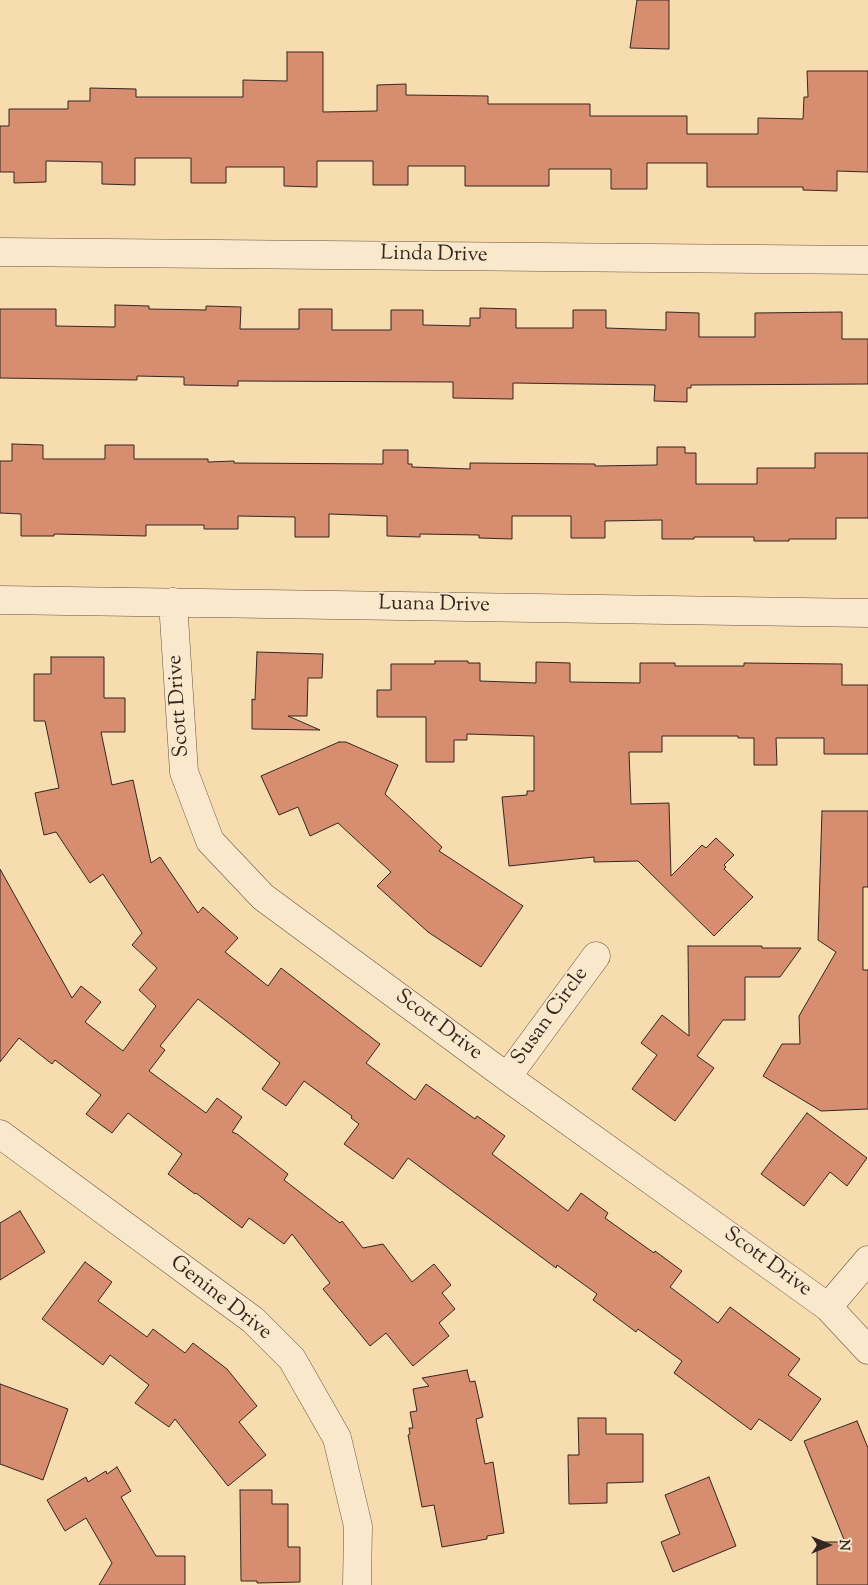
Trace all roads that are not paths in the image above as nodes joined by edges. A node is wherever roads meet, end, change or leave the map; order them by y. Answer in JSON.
{"nodes":[{"id":1,"x":0,"y":252,"type":"edge"},
{"id":2,"x":868,"y":260,"type":"edge"},
{"id":3,"x":0,"y":600,"type":"edge"},
{"id":4,"x":173,"y":602,"type":"junction"},
{"id":5,"x":868,"y":613,"type":"edge"},
{"id":6,"x":596,"y":956,"type":"dead end"},
{"id":7,"x":507,"y":1077,"type":"junction"},
{"id":8,"x":0,"y":1134,"type":"edge"},
{"id":9,"x":868,"y":1260,"type":"edge"},
{"id":10,"x":828,"y":1307,"type":"junction"},
{"id":11,"x":868,"y":1350,"type":"edge"},
{"id":12,"x":357,"y":1585,"type":"edge"}],
"edges":[{"from":1,"to":2,"type":"street","name":"Linda Drive"},
{"from":3,"to":4,"type":"street","name":"Luana Drive"},
{"from":4,"to":5,"type":"street","name":"Luana Drive"},
{"from":4,"to":7,"type":"street","name":"Scott Drive"},
{"from":6,"to":7,"type":"street","name":"Susan Circle"},
{"from":7,"to":10,"type":"street","name":"Scott Drive"},
{"from":8,"to":12,"type":"street","name":"Genine Drive"},
{"from":9,"to":10,"type":"street"},
{"from":10,"to":11,"type":"street","name":"Scott Drive"}]}
